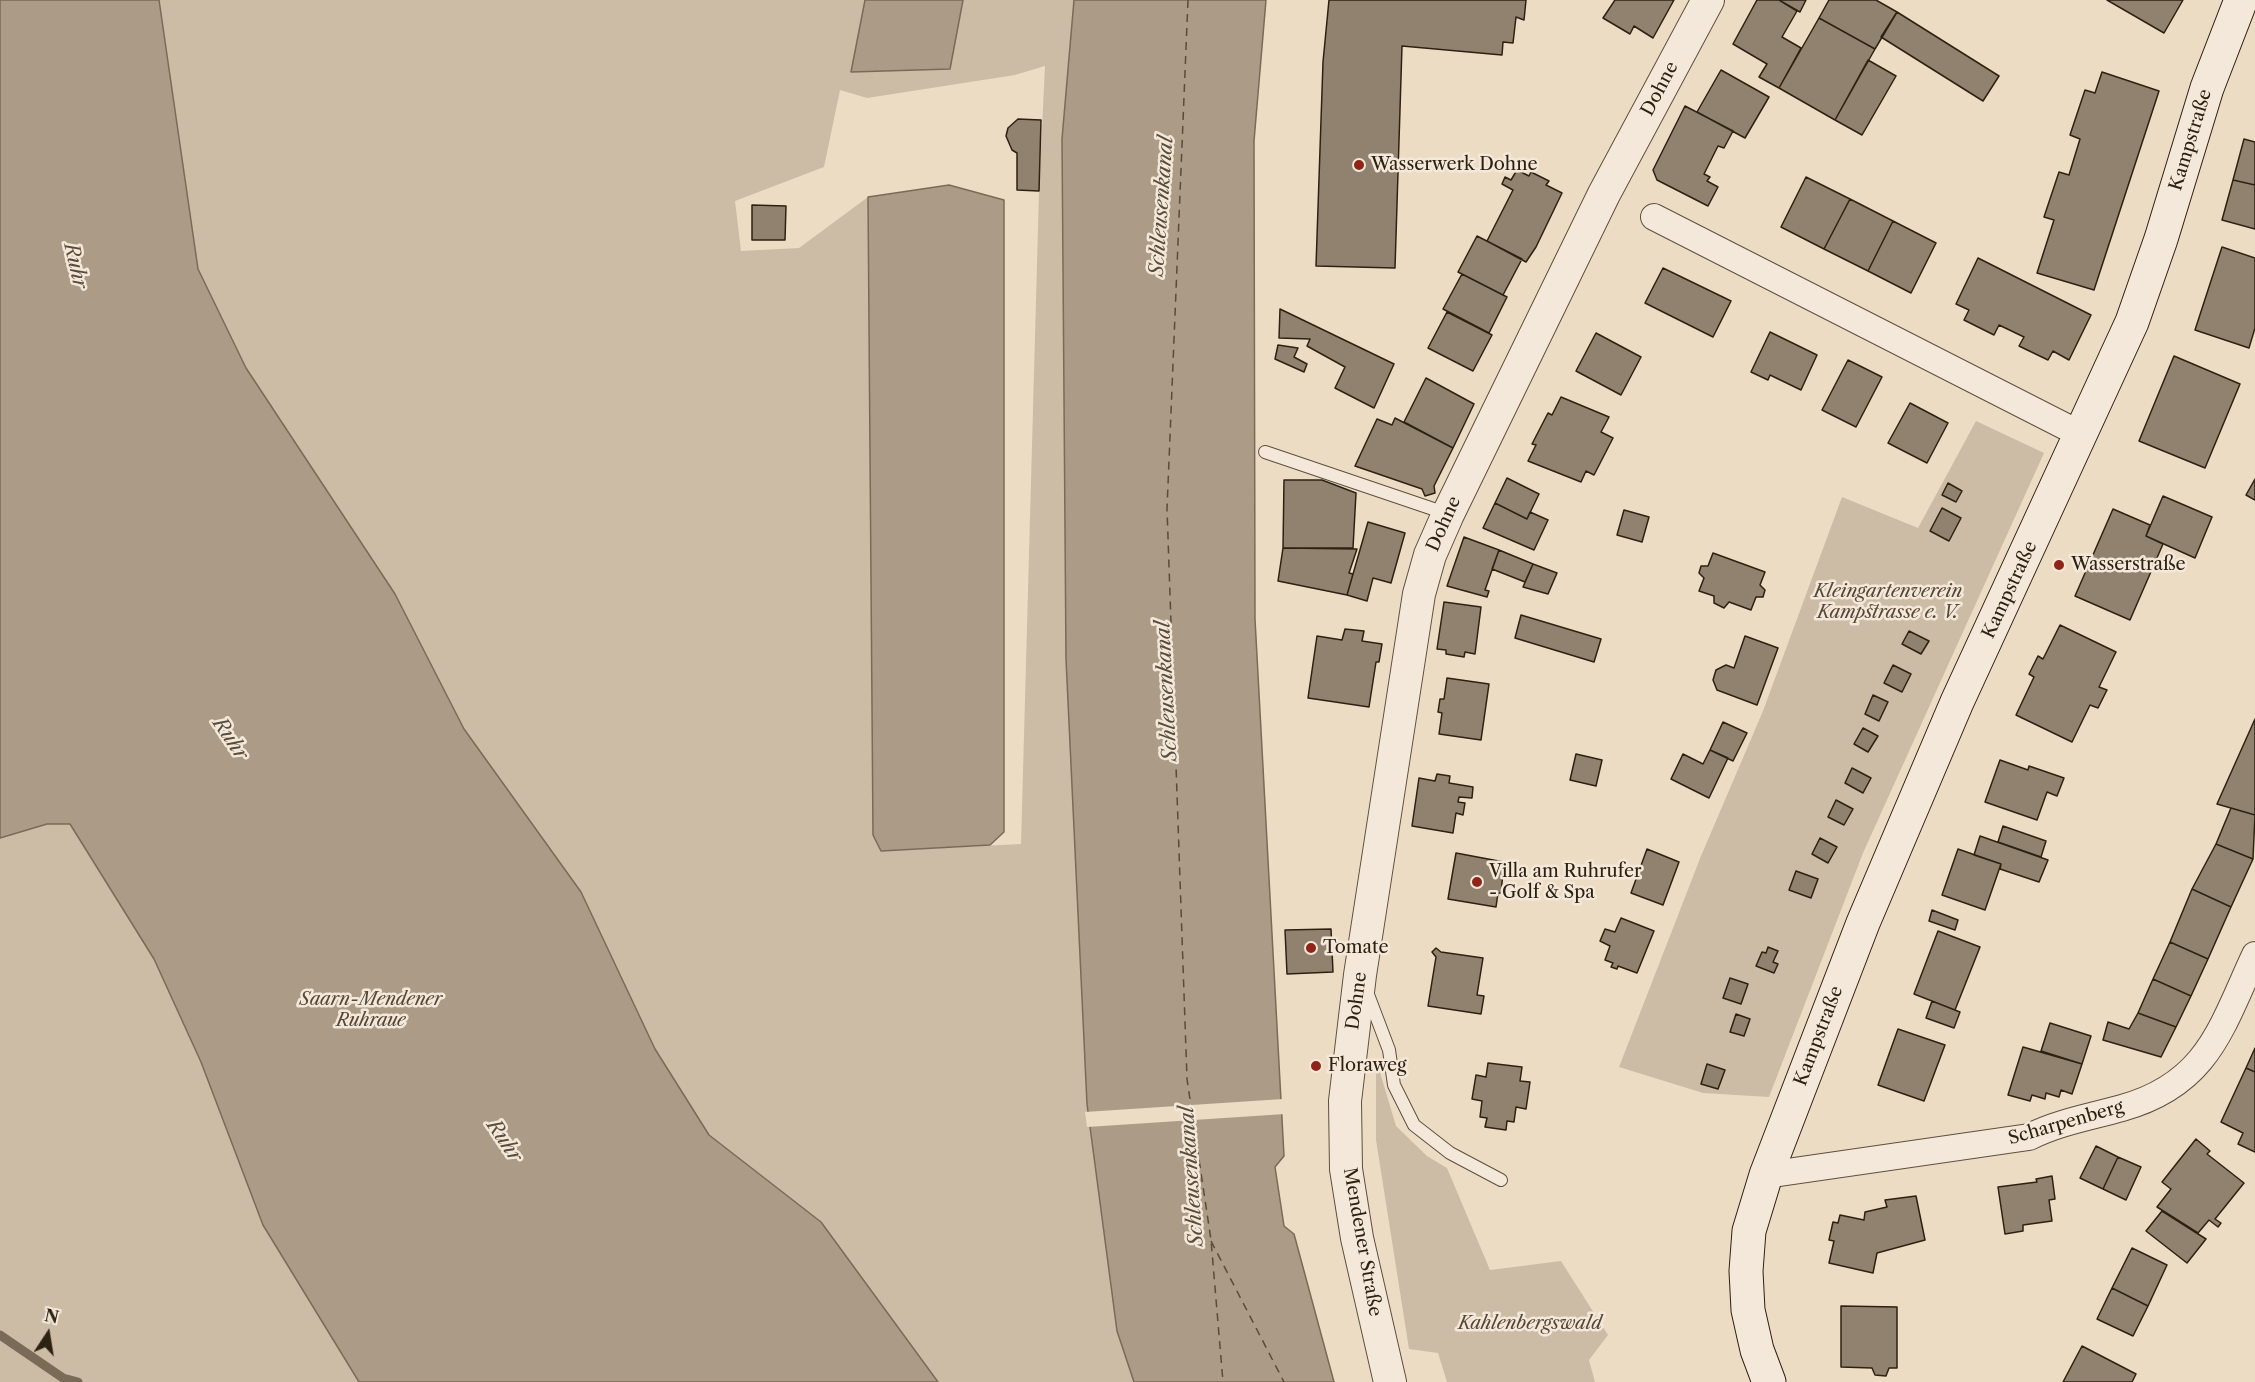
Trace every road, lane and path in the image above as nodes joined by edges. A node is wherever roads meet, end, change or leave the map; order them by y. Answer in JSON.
{"nodes":[{"id":1,"x":1708,"y":0,"type":"edge"},
{"id":2,"x":2241,"y":0,"type":"edge"},
{"id":3,"x":1654,"y":217,"type":"dead end"},
{"id":4,"x":2082,"y":435,"type":"junction"},
{"id":5,"x":1265,"y":452,"type":"dead end"},
{"id":6,"x":1448,"y":514,"type":"junction"},
{"id":7,"x":2255,"y":955,"type":"edge"},
{"id":8,"x":1360,"y":975,"type":"junction"},
{"id":9,"x":1345,"y":1101,"type":"joint"},
{"id":10,"x":1766,"y":1174,"type":"junction"},
{"id":11,"x":1501,"y":1180,"type":"dead end"},
{"id":12,"x":1390,"y":1382,"type":"edge"},
{"id":13,"x":1769,"y":1382,"type":"edge"}],
"edges":[{"from":1,"to":6,"type":"street","name":"Dohne"},
{"from":2,"to":4,"type":"main road","name":"Kampstraße"},
{"from":3,"to":4,"type":"street"},
{"from":4,"to":10,"type":"main road","name":"Kampstraße"},
{"from":5,"to":6,"type":"lane"},
{"from":6,"to":8,"type":"street","name":"Dohne"},
{"from":7,"to":10,"type":"street","name":"Scharpenberg"},
{"from":8,"to":9,"type":"street","name":"Dohne"},
{"from":8,"to":11,"type":"lane"},
{"from":9,"to":12,"type":"street","name":"Mendener Straße"},
{"from":10,"to":13,"type":"main road","name":"Kampstraße"}]}
